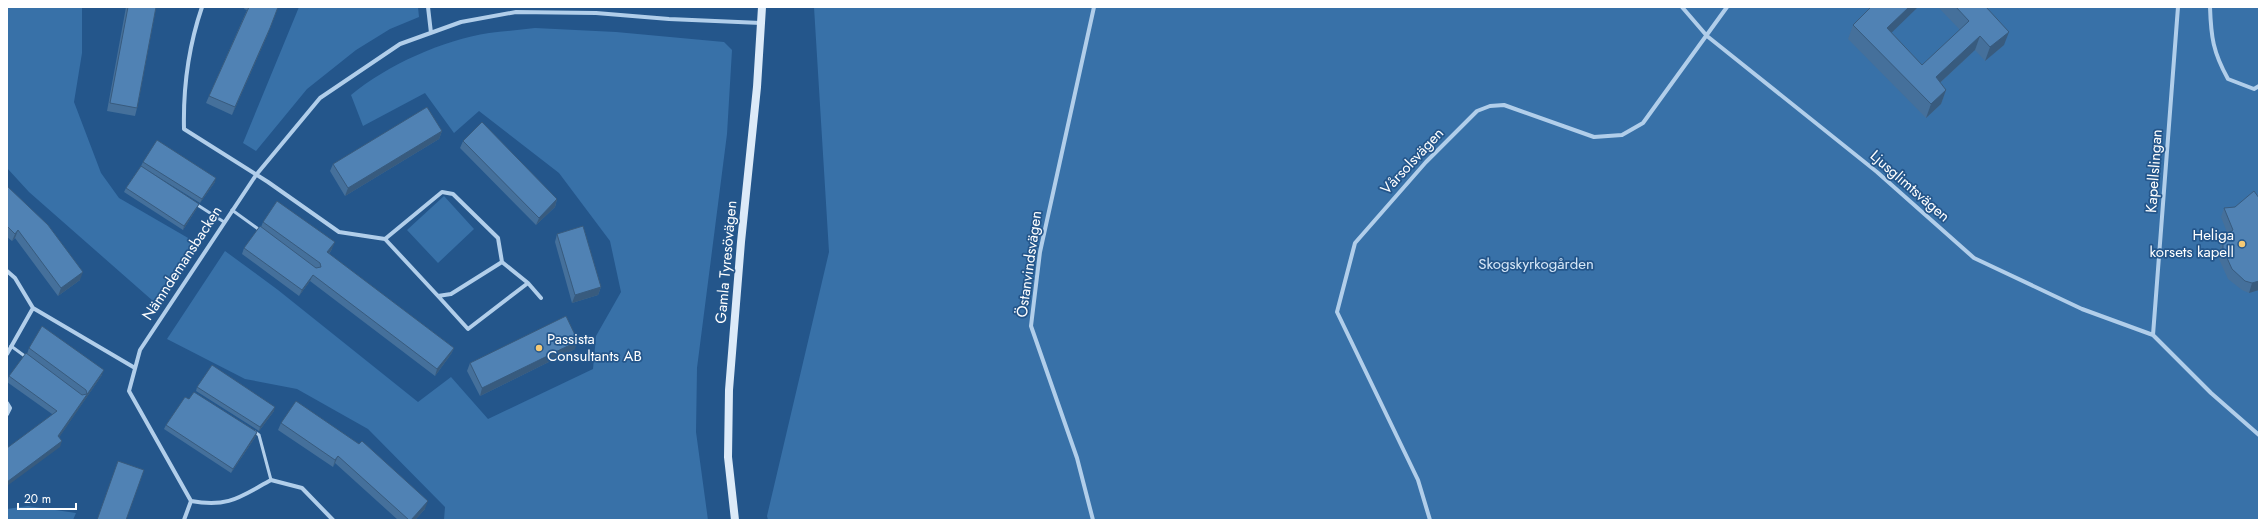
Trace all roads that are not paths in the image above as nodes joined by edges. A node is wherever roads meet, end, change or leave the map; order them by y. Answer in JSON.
{"nodes":[{"id":1,"x":202,"y":7,"type":"edge"},
{"id":2,"x":428,"y":7,"type":"edge"},
{"id":3,"x":595,"y":7,"type":"edge"},
{"id":4,"x":762,"y":7,"type":"edge"},
{"id":5,"x":1094,"y":7,"type":"edge"},
{"id":6,"x":1682,"y":7,"type":"edge"},
{"id":7,"x":1727,"y":7,"type":"edge"},
{"id":8,"x":2178,"y":7,"type":"edge"},
{"id":9,"x":2210,"y":7,"type":"edge"},
{"id":10,"x":516,"y":9,"type":"edge"},
{"id":11,"x":596,"y":12,"type":"junction"},
{"id":12,"x":762,"y":23,"type":"junction"},
{"id":13,"x":431,"y":33,"type":"junction"},
{"id":14,"x":1707,"y":36,"type":"junction"},
{"id":15,"x":2259,"y":86,"type":"edge"},
{"id":16,"x":256,"y":175,"type":"junction"},
{"id":17,"x":193,"y":202,"type":"edge"},
{"id":18,"x":232,"y":210,"type":"junction"},
{"id":19,"x":224,"y":222,"type":"junction"},
{"id":20,"x":268,"y":236,"type":"edge"},
{"id":21,"x":385,"y":239,"type":"junction"},
{"id":22,"x":502,"y":262,"type":"junction"},
{"id":23,"x":7,"y":271,"type":"edge"},
{"id":24,"x":528,"y":283,"type":"junction"},
{"id":25,"x":438,"y":296,"type":"junction"},
{"id":26,"x":541,"y":298,"type":"dead end"},
{"id":27,"x":33,"y":308,"type":"junction"},
{"id":28,"x":2153,"y":335,"type":"junction"},
{"id":29,"x":11,"y":346,"type":"junction"},
{"id":30,"x":7,"y":354,"type":"edge"},
{"id":31,"x":30,"y":360,"type":"edge"},
{"id":32,"x":135,"y":368,"type":"junction"},
{"id":33,"x":7,"y":403,"type":"edge"},
{"id":34,"x":7,"y":414,"type":"edge"},
{"id":35,"x":252,"y":431,"type":"edge"},
{"id":36,"x":2259,"y":435,"type":"edge"},
{"id":37,"x":271,"y":480,"type":"junction"},
{"id":38,"x":191,"y":501,"type":"junction"},
{"id":39,"x":184,"y":520,"type":"edge"},
{"id":40,"x":333,"y":520,"type":"edge"},
{"id":41,"x":735,"y":520,"type":"edge"},
{"id":42,"x":1093,"y":520,"type":"edge"},
{"id":43,"x":1430,"y":520,"type":"edge"}],
"edges":[{"from":1,"to":16,"type":"street"},
{"from":2,"to":13,"type":"street"},
{"from":3,"to":11,"type":"street"},
{"from":4,"to":12,"type":"street","name":"Gamla Tyresövägen"},
{"from":5,"to":42,"type":"street","name":"Östanvindsvägen"},
{"from":6,"to":14,"type":"street","name":"Ljusglimtsvägen"},
{"from":7,"to":14,"type":"street","name":"Vårsolsvägen"},
{"from":8,"to":28,"type":"street","name":"Kapellslingan"},
{"from":9,"to":15,"type":"street"},
{"from":10,"to":11,"type":"street","name":"Nämndemansbacken"},
{"from":10,"to":13,"type":"street","name":"Nämndemansbacken"},
{"from":11,"to":12,"type":"street","name":"Nämndemansbacken"},
{"from":12,"to":41,"type":"street","name":"Gamla Tyresövägen"},
{"from":13,"to":16,"type":"street","name":"Nämndemansbacken"},
{"from":14,"to":28,"type":"street","name":"Ljusglimtsvägen"},
{"from":14,"to":43,"type":"street","name":"Vårsolsvägen"},
{"from":16,"to":18,"type":"street","name":"Nämndemansbacken"},
{"from":16,"to":21,"type":"street"},
{"from":17,"to":19,"type":"lane"},
{"from":18,"to":19,"type":"street","name":"Nämndemansbacken"},
{"from":18,"to":20,"type":"lane"},
{"from":19,"to":32,"type":"street","name":"Nämndemansbacken"},
{"from":21,"to":22,"type":"street"},
{"from":21,"to":25,"type":"street"},
{"from":22,"to":24,"type":"street"},
{"from":22,"to":25,"type":"street"},
{"from":23,"to":27,"type":"street"},
{"from":24,"to":25,"type":"street"},
{"from":24,"to":26,"type":"street"},
{"from":27,"to":29,"type":"street"},
{"from":27,"to":32,"type":"street"},
{"from":28,"to":36,"type":"street"},
{"from":29,"to":30,"type":"street"},
{"from":29,"to":31,"type":"lane"},
{"from":32,"to":38,"type":"street","name":"Nämndemansbacken"},
{"from":33,"to":34,"type":"street"},
{"from":35,"to":37,"type":"lane"},
{"from":37,"to":38,"type":"street"},
{"from":37,"to":40,"type":"street"},
{"from":38,"to":39,"type":"street"}]}
